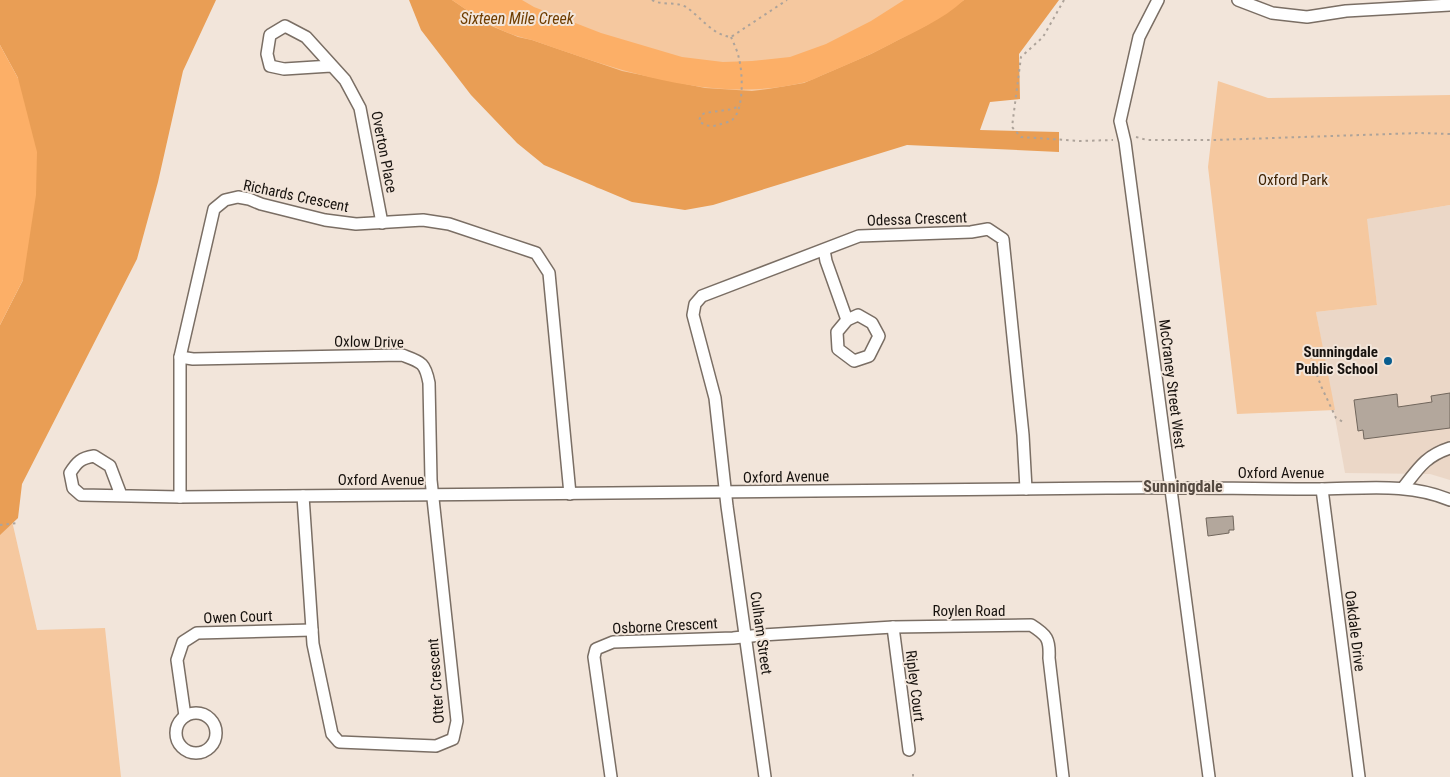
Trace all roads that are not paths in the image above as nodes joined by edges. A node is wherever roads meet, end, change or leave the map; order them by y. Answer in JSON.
{"nodes":[{"id":1,"x":1158,"y":0,"type":"edge"},
{"id":2,"x":1238,"y":0,"type":"edge"},
{"id":3,"x":1450,"y":5,"type":"edge"},
{"id":4,"x":331,"y":66,"type":"junction"},
{"id":5,"x":382,"y":222,"type":"junction"},
{"id":6,"x":824,"y":250,"type":"junction"},
{"id":7,"x":847,"y":320,"type":"dead end"},
{"id":8,"x":180,"y":357,"type":"junction"},
{"id":9,"x":1450,"y":448,"type":"edge"},
{"id":10,"x":1171,"y":488,"type":"junction"},
{"id":11,"x":1403,"y":488,"type":"junction"},
{"id":12,"x":1026,"y":489,"type":"junction"},
{"id":13,"x":1322,"y":489,"type":"junction"},
{"id":14,"x":726,"y":492,"type":"junction"},
{"id":15,"x":432,"y":494,"type":"junction"},
{"id":16,"x":570,"y":494,"type":"junction"},
{"id":17,"x":121,"y":495,"type":"junction"},
{"id":18,"x":180,"y":496,"type":"junction"},
{"id":19,"x":303,"y":496,"type":"junction"},
{"id":20,"x":1450,"y":500,"type":"edge"},
{"id":21,"x":893,"y":627,"type":"junction"},
{"id":22,"x":312,"y":630,"type":"junction"},
{"id":23,"x":746,"y":638,"type":"junction"},
{"id":24,"x":185,"y":716,"type":"dead end"},
{"id":25,"x":908,"y":750,"type":"dead end"},
{"id":26,"x":611,"y":777,"type":"edge"},
{"id":27,"x":765,"y":777,"type":"edge"},
{"id":28,"x":1063,"y":777,"type":"edge"},
{"id":29,"x":1209,"y":777,"type":"edge"},
{"id":30,"x":1359,"y":777,"type":"edge"}],
"edges":[{"from":1,"to":10,"type":"street","name":"McCraney Street West"},
{"from":2,"to":3,"type":"street"},
{"from":4,"to":4,"type":"street","name":"Overton Place"},
{"from":4,"to":5,"type":"street","name":"Overton Place"},
{"from":5,"to":8,"type":"street","name":"Richards Crescent"},
{"from":5,"to":16,"type":"street","name":"Richards Crescent"},
{"from":6,"to":7,"type":"street"},
{"from":6,"to":12,"type":"street","name":"Odessa Crescent"},
{"from":6,"to":14,"type":"street","name":"Odessa Crescent"},
{"from":8,"to":15,"type":"street","name":"Oxlow Drive"},
{"from":8,"to":18,"type":"street","name":"Richards Crescent"},
{"from":9,"to":11,"type":"street"},
{"from":10,"to":12,"type":"street","name":"Oxford Avenue"},
{"from":10,"to":13,"type":"street","name":"Oxford Avenue"},
{"from":10,"to":29,"type":"street","name":"McCraney Street West"},
{"from":11,"to":13,"type":"street","name":"Oxford Avenue"},
{"from":11,"to":20,"type":"street","name":"Oxford Avenue"},
{"from":12,"to":14,"type":"street","name":"Oxford Avenue"},
{"from":13,"to":30,"type":"street","name":"Oakdale Drive"},
{"from":14,"to":16,"type":"street","name":"Oxford Avenue"},
{"from":14,"to":23,"type":"street","name":"Culham Street"},
{"from":15,"to":16,"type":"street","name":"Oxford Avenue"},
{"from":15,"to":19,"type":"street","name":"Oxford Avenue"},
{"from":15,"to":22,"type":"street","name":"Otter Crescent"},
{"from":17,"to":17,"type":"street","name":"Oxford Avenue"},
{"from":17,"to":18,"type":"street","name":"Oxford Avenue"},
{"from":18,"to":19,"type":"street","name":"Oxford Avenue"},
{"from":19,"to":22,"type":"street","name":"Otter Crescent"},
{"from":21,"to":23,"type":"street","name":"Roylen Road"},
{"from":21,"to":25,"type":"street","name":"Ripley Court"},
{"from":21,"to":28,"type":"street","name":"Roylen Road"},
{"from":22,"to":24,"type":"street","name":"Owen Court"},
{"from":23,"to":26,"type":"street","name":"Osborne Crescent"},
{"from":23,"to":27,"type":"street","name":"Culham Street"}]}
